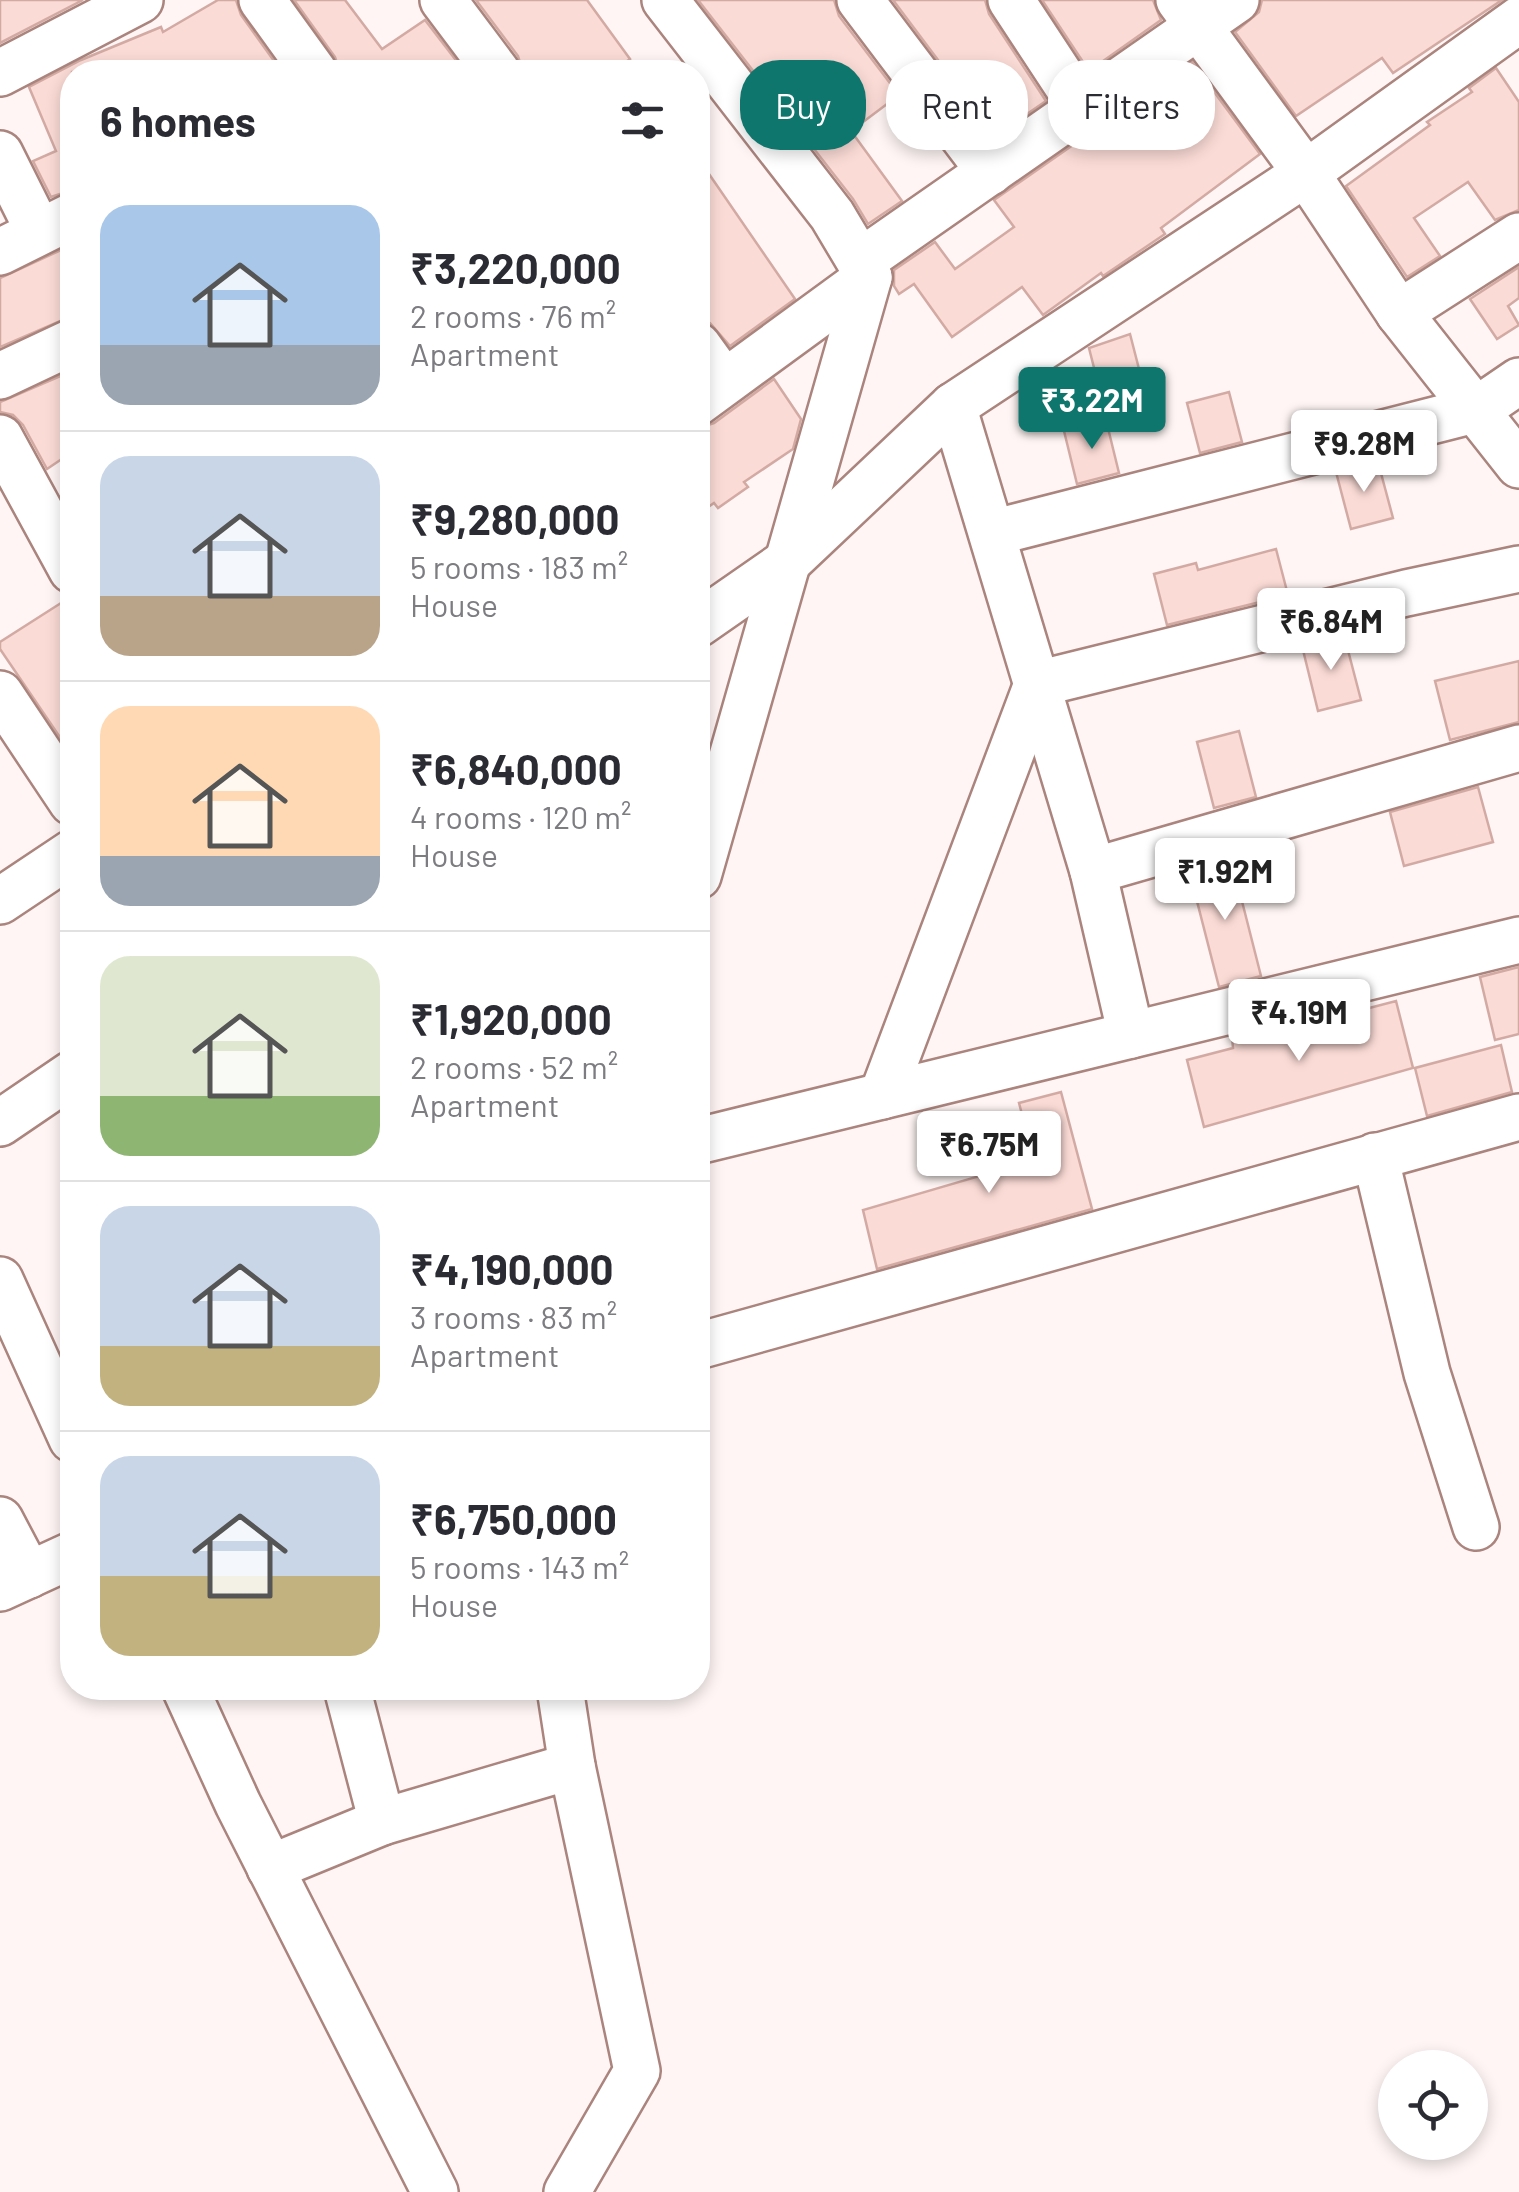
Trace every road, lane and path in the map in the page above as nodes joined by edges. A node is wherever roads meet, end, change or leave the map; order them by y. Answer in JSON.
{"nodes":[{"id":1,"x":140,"y":0,"type":"edge"},
{"id":2,"x":262,"y":0,"type":"edge"},
{"id":3,"x":444,"y":0,"type":"edge"},
{"id":4,"x":665,"y":0,"type":"edge"},
{"id":5,"x":860,"y":0,"type":"edge"},
{"id":6,"x":1010,"y":0,"type":"edge"},
{"id":7,"x":1236,"y":0,"type":"edge"},
{"id":8,"x":1188,"y":13,"type":"edge"},
{"id":9,"x":1519,"y":20,"type":"edge"},
{"id":10,"x":305,"y":60,"type":"edge"},
{"id":11,"x":488,"y":60,"type":"edge"},
{"id":12,"x":1050,"y":60,"type":"edge"},
{"id":13,"x":1136,"y":60,"type":"edge"},
{"id":14,"x":0,"y":73,"type":"edge"},
{"id":15,"x":1048,"y":132,"type":"edge"},
{"id":16,"x":0,"y":154,"type":"edge"},
{"id":17,"x":990,"y":172,"type":"junction"},
{"id":18,"x":1306,"y":174,"type":"junction"},
{"id":19,"x":37,"y":233,"type":"edge"},
{"id":20,"x":1519,"y":236,"type":"edge"},
{"id":21,"x":864,"y":269,"type":"junction"},
{"id":22,"x":1399,"y":313,"type":"junction"},
{"id":23,"x":60,"y":348,"type":"edge"},
{"id":24,"x":0,"y":376,"type":"edge"},
{"id":25,"x":1519,"y":382,"type":"edge"},
{"id":26,"x":711,"y":392,"type":"edge"},
{"id":27,"x":954,"y":406,"type":"junction"},
{"id":28,"x":1478,"y":409,"type":"junction"},
{"id":29,"x":0,"y":438,"type":"edge"},
{"id":30,"x":1519,"y":466,"type":"edge"},
{"id":31,"x":992,"y":534,"type":"junction"},
{"id":32,"x":60,"y":548,"type":"edge"},
{"id":33,"x":790,"y":560,"type":"junction"},
{"id":34,"x":1519,"y":569,"type":"edge"},
{"id":35,"x":710,"y":616,"type":"edge"},
{"id":36,"x":1037,"y":684,"type":"junction"},
{"id":37,"x":6,"y":718,"type":"edge"},
{"id":38,"x":1519,"y":748,"type":"edge"},
{"id":39,"x":60,"y":787,"type":"edge"},
{"id":40,"x":710,"y":835,"type":"edge"},
{"id":41,"x":60,"y":861,"type":"edge"},
{"id":42,"x":1093,"y":872,"type":"junction"},
{"id":43,"x":0,"y":901,"type":"edge"},
{"id":44,"x":1519,"y":940,"type":"edge"},
{"id":45,"x":1131,"y":1035,"type":"junction"},
{"id":46,"x":60,"y":1082,"type":"edge"},
{"id":47,"x":882,"y":1096,"type":"junction"},
{"id":48,"x":1519,"y":1117,"type":"edge"},
{"id":49,"x":0,"y":1123,"type":"edge"},
{"id":50,"x":710,"y":1138,"type":"edge"},
{"id":51,"x":1376,"y":1156,"type":"junction"},
{"id":52,"x":0,"y":1280,"type":"edge"},
{"id":53,"x":710,"y":1343,"type":"edge"},
{"id":54,"x":60,"y":1413,"type":"edge"},
{"id":55,"x":0,"y":1520,"type":"edge"},
{"id":56,"x":1476,"y":1527,"type":"dead end"},
{"id":57,"x":60,"y":1560,"type":"edge"},
{"id":58,"x":14,"y":1581,"type":"edge"},
{"id":59,"x":191,"y":1700,"type":"edge"},
{"id":60,"x":350,"y":1700,"type":"edge"},
{"id":61,"x":562,"y":1700,"type":"edge"},
{"id":62,"x":572,"y":1766,"type":"junction"},
{"id":63,"x":382,"y":1822,"type":"junction"},
{"id":64,"x":270,"y":1868,"type":"junction"},
{"id":65,"x":435,"y":2192,"type":"edge"},
{"id":66,"x":567,"y":2192,"type":"edge"}],
"edges":[{"from":1,"to":14,"type":"street"},
{"from":2,"to":10,"type":"street"},
{"from":3,"to":11,"type":"street"},
{"from":4,"to":21,"type":"street"},
{"from":5,"to":17,"type":"street"},
{"from":6,"to":12,"type":"street"},
{"from":7,"to":8,"type":"street"},
{"from":8,"to":13,"type":"street"},
{"from":8,"to":18,"type":"street"},
{"from":9,"to":18,"type":"street"},
{"from":15,"to":17,"type":"street"},
{"from":16,"to":19,"type":"street"},
{"from":17,"to":21,"type":"street"},
{"from":18,"to":22,"type":"street"},
{"from":18,"to":27,"type":"street"},
{"from":20,"to":22,"type":"street"},
{"from":21,"to":26,"type":"street"},
{"from":21,"to":33,"type":"street"},
{"from":22,"to":28,"type":"street"},
{"from":23,"to":24,"type":"street"},
{"from":25,"to":28,"type":"street"},
{"from":27,"to":31,"type":"street"},
{"from":27,"to":33,"type":"street"},
{"from":28,"to":30,"type":"street"},
{"from":28,"to":31,"type":"street"},
{"from":29,"to":32,"type":"street"},
{"from":31,"to":36,"type":"street"},
{"from":33,"to":35,"type":"street"},
{"from":33,"to":40,"type":"street"},
{"from":34,"to":36,"type":"street"},
{"from":36,"to":42,"type":"street"},
{"from":36,"to":47,"type":"street"},
{"from":37,"to":39,"type":"street"},
{"from":38,"to":42,"type":"street"},
{"from":41,"to":43,"type":"street"},
{"from":42,"to":45,"type":"street"},
{"from":44,"to":45,"type":"street"},
{"from":45,"to":47,"type":"street"},
{"from":46,"to":49,"type":"street"},
{"from":47,"to":50,"type":"street"},
{"from":48,"to":51,"type":"street"},
{"from":51,"to":53,"type":"street"},
{"from":51,"to":56,"type":"street"},
{"from":52,"to":54,"type":"street"},
{"from":55,"to":58,"type":"street"},
{"from":57,"to":58,"type":"street"},
{"from":59,"to":64,"type":"street"},
{"from":60,"to":63,"type":"street"},
{"from":61,"to":62,"type":"street"},
{"from":62,"to":63,"type":"street"},
{"from":62,"to":66,"type":"street"},
{"from":63,"to":64,"type":"street"},
{"from":64,"to":65,"type":"street"}]}
